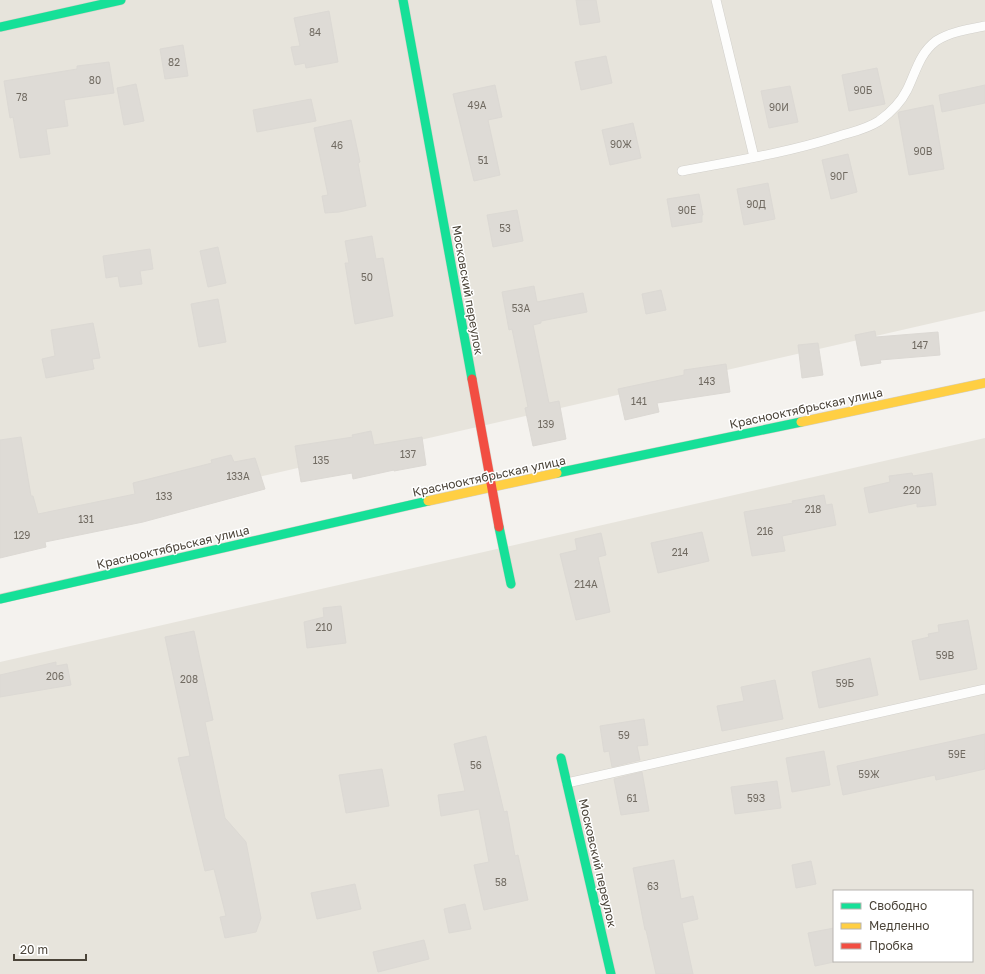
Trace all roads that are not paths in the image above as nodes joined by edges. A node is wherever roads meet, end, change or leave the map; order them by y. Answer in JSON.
{"nodes":[{"id":1,"x":121,"y":0,"type":"edge"},
{"id":2,"x":403,"y":0,"type":"edge"},
{"id":3,"x":716,"y":0,"type":"edge"},
{"id":4,"x":985,"y":26,"type":"edge"},
{"id":5,"x":0,"y":27,"type":"edge"},
{"id":6,"x":754,"y":157,"type":"junction"},
{"id":7,"x":682,"y":172,"type":"dead end"},
{"id":8,"x":985,"y":383,"type":"edge"},
{"id":9,"x":491,"y":487,"type":"junction"},
{"id":10,"x":511,"y":584,"type":"dead end"},
{"id":11,"x":0,"y":599,"type":"edge"},
{"id":12,"x":985,"y":689,"type":"edge"},
{"id":13,"x":561,"y":758,"type":"dead end"},
{"id":14,"x":567,"y":783,"type":"junction"},
{"id":15,"x":612,"y":974,"type":"edge"}],
"edges":[{"from":1,"to":5,"type":"main road"},
{"from":2,"to":9,"type":"main road","name":"Московский переулок"},
{"from":3,"to":6,"type":"lane"},
{"from":4,"to":6,"type":"lane"},
{"from":6,"to":7,"type":"lane"},
{"from":8,"to":9,"type":"main road","name":"Краснооктябрьская улица"},
{"from":9,"to":10,"type":"main road","name":"Московский переулок"},
{"from":9,"to":11,"type":"main road","name":"Краснооктябрьская улица"},
{"from":12,"to":14,"type":"lane"},
{"from":13,"to":14,"type":"main road","name":"Московский переулок"},
{"from":14,"to":15,"type":"main road","name":"Московский переулок"}]}
